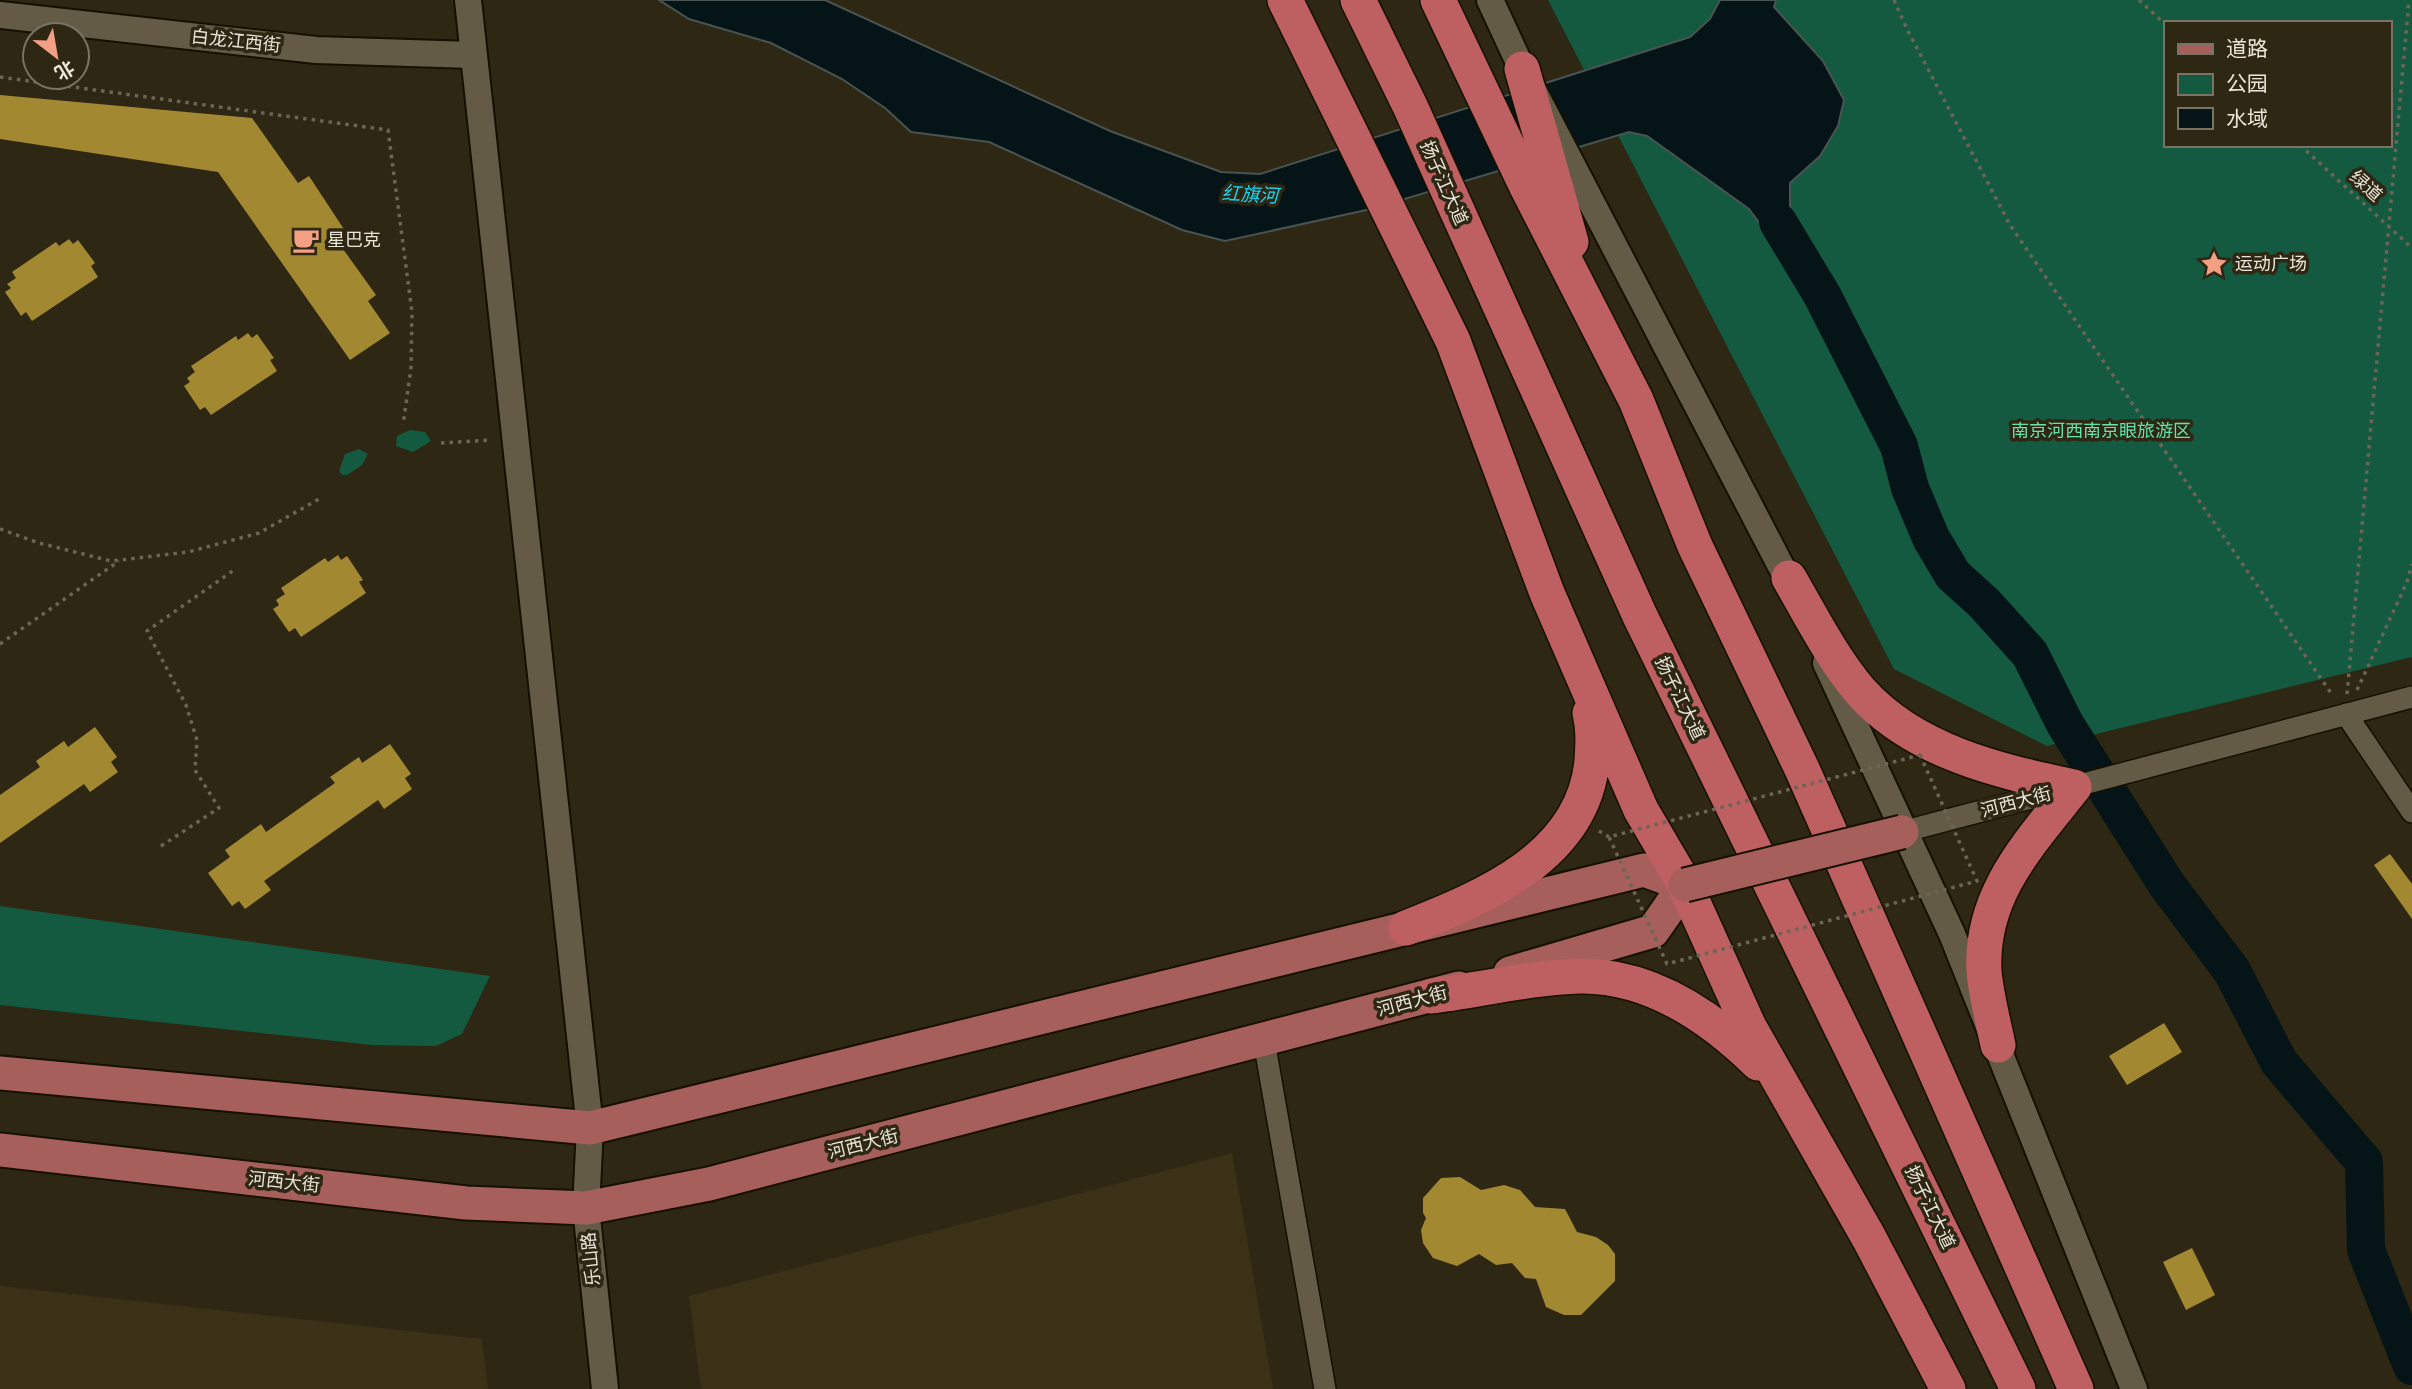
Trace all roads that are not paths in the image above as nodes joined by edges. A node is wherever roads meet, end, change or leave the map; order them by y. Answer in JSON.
{"nodes":[{"id":1,"x":468,"y":0,"type":"edge"},
{"id":2,"x":1285,"y":0,"type":"edge"},
{"id":3,"x":1358,"y":0,"type":"edge"},
{"id":4,"x":1438,"y":0,"type":"edge"},
{"id":5,"x":1490,"y":0,"type":"edge"},
{"id":6,"x":0,"y":15,"type":"edge"},
{"id":7,"x":472,"y":55,"type":"junction"},
{"id":8,"x":1522,"y":69,"type":"joint"},
{"id":9,"x":1551,"y":174,"type":"junction"},
{"id":10,"x":1789,"y":578,"type":"junction"},
{"id":11,"x":1574,"y":656,"type":"junction"},
{"id":12,"x":2412,"y":697,"type":"edge"},
{"id":13,"x":2346,"y":714,"type":"junction"},
{"id":14,"x":2075,"y":787,"type":"junction"},
{"id":15,"x":2412,"y":812,"type":"edge"},
{"id":16,"x":1902,"y":832,"type":"junction"},
{"id":17,"x":1685,"y":885,"type":"junction"},
{"id":18,"x":1405,"y":928,"type":"junction"},
{"id":19,"x":1432,"y":996,"type":"junction"},
{"id":20,"x":1264,"y":1041,"type":"junction"},
{"id":21,"x":1998,"y":1045,"type":"junction"},
{"id":22,"x":0,"y":1073,"type":"edge"},
{"id":23,"x":1791,"y":1101,"type":"junction"},
{"id":24,"x":590,"y":1128,"type":"junction"},
{"id":25,"x":0,"y":1150,"type":"edge"},
{"id":26,"x":586,"y":1209,"type":"junction"},
{"id":27,"x":605,"y":1389,"type":"edge"},
{"id":28,"x":1325,"y":1389,"type":"edge"},
{"id":29,"x":1948,"y":1389,"type":"edge"},
{"id":30,"x":2018,"y":1389,"type":"edge"},
{"id":31,"x":2076,"y":1389,"type":"edge"},
{"id":32,"x":2134,"y":1389,"type":"edge"}],
"edges":[{"from":1,"to":7,"type":"street","name":"乐山路"},
{"from":2,"to":11,"type":"highway"},
{"from":3,"to":30,"type":"highway","name":"扬子江大道"},
{"from":4,"to":9,"type":"highway"},
{"from":5,"to":8,"type":"street"},
{"from":6,"to":7,"type":"street","name":"白龙江西街"},
{"from":7,"to":24,"type":"street","name":"乐山路"},
{"from":8,"to":9,"type":"highway"},
{"from":9,"to":10,"type":"street"},
{"from":9,"to":31,"type":"highway"},
{"from":10,"to":14,"type":"highway"},
{"from":10,"to":16,"type":"street"},
{"from":11,"to":17,"type":"highway"},
{"from":11,"to":18,"type":"highway"},
{"from":12,"to":13,"type":"street","name":"河西大街"},
{"from":13,"to":14,"type":"street","name":"河西大街"},
{"from":13,"to":15,"type":"street"},
{"from":14,"to":16,"type":"street","name":"河西大街"},
{"from":14,"to":21,"type":"highway"},
{"from":16,"to":17,"type":"main road","name":"河西大街","bridge":true},
{"from":16,"to":21,"type":"street"},
{"from":17,"to":18,"type":"main road"},
{"from":17,"to":19,"type":"main road","name":"河西大街"},
{"from":17,"to":23,"type":"highway"},
{"from":18,"to":24,"type":"main road"},
{"from":19,"to":20,"type":"main road","name":"河西大街"},
{"from":19,"to":23,"type":"highway"},
{"from":20,"to":26,"type":"main road","name":"河西大街"},
{"from":20,"to":28,"type":"street"},
{"from":21,"to":32,"type":"street"},
{"from":22,"to":24,"type":"main road"},
{"from":23,"to":29,"type":"highway"},
{"from":24,"to":26,"type":"street","name":"乐山路"},
{"from":25,"to":26,"type":"main road","name":"河西大街"},
{"from":26,"to":27,"type":"street","name":"乐山路"}]}
